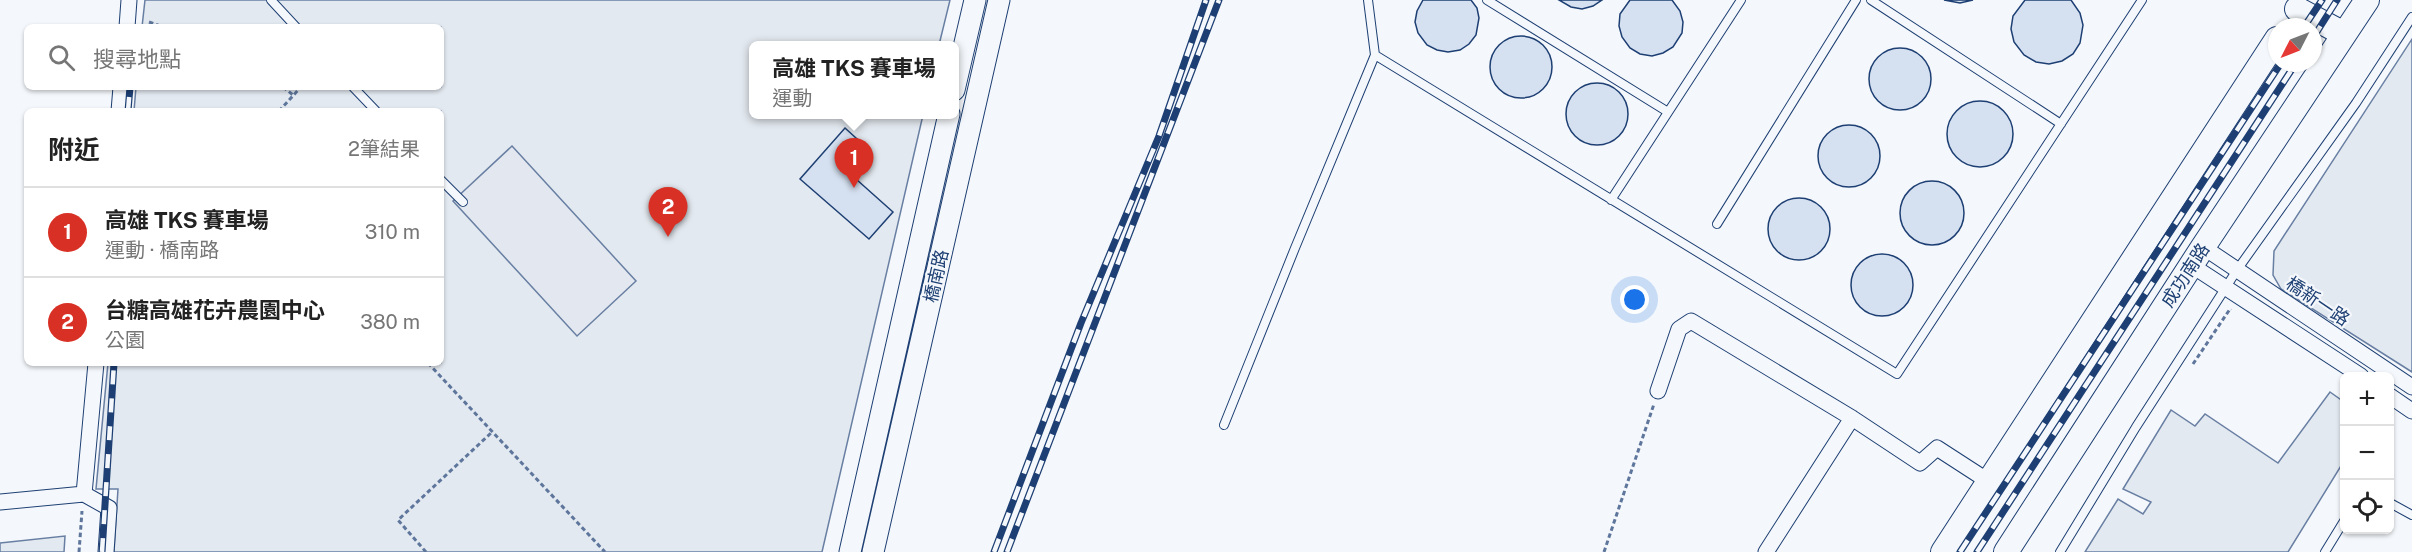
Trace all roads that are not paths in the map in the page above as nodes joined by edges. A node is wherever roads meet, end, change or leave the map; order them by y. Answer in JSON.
{"nodes":[{"id":1,"x":129,"y":0,"type":"edge"},
{"id":2,"x":271,"y":0,"type":"edge"},
{"id":3,"x":975,"y":0,"type":"edge"},
{"id":4,"x":999,"y":0,"type":"edge"},
{"id":5,"x":1368,"y":0,"type":"edge"},
{"id":6,"x":1487,"y":0,"type":"edge"},
{"id":7,"x":1741,"y":0,"type":"edge"},
{"id":8,"x":1856,"y":0,"type":"edge"},
{"id":9,"x":1870,"y":0,"type":"edge"},
{"id":10,"x":2142,"y":0,"type":"edge"},
{"id":11,"x":2367,"y":0,"type":"edge"},
{"id":12,"x":2294,"y":10,"type":"edge"},
{"id":13,"x":2412,"y":18,"type":"edge"},
{"id":14,"x":127,"y":24,"type":"edge"},
{"id":15,"x":293,"y":24,"type":"edge"},
{"id":16,"x":2344,"y":34,"type":"junction"},
{"id":17,"x":2268,"y":53,"type":"edge"},
{"id":18,"x":1375,"y":55,"type":"junction"},
{"id":19,"x":959,"y":69,"type":"edge"},
{"id":20,"x":121,"y":90,"type":"edge"},
{"id":21,"x":356,"y":90,"type":"edge"},
{"id":22,"x":119,"y":108,"type":"edge"},
{"id":23,"x":373,"y":108,"type":"edge"},
{"id":24,"x":1668,"y":112,"type":"junction"},
{"id":25,"x":948,"y":119,"type":"edge"},
{"id":26,"x":2061,"y":124,"type":"junction"},
{"id":27,"x":444,"y":183,"type":"edge"},
{"id":28,"x":1611,"y":200,"type":"junction"},
{"id":29,"x":463,"y":202,"type":"dead end"},
{"id":30,"x":1717,"y":224,"type":"dead end"},
{"id":31,"x":2197,"y":256,"type":"junction"},
{"id":32,"x":2237,"y":270,"type":"junction"},
{"id":33,"x":2227,"y":287,"type":"junction"},
{"id":34,"x":96,"y":366,"type":"edge"},
{"id":35,"x":2355,"y":372,"type":"edge"},
{"id":36,"x":2412,"y":387,"type":"edge"},
{"id":37,"x":1658,"y":391,"type":"road end"},
{"id":38,"x":2394,"y":399,"type":"edge"},
{"id":39,"x":2412,"y":411,"type":"edge"},
{"id":40,"x":1852,"y":418,"type":"junction"},
{"id":41,"x":1224,"y":425,"type":"dead end"},
{"id":42,"x":1988,"y":481,"type":"junction"},
{"id":43,"x":84,"y":494,"type":"junction"},
{"id":44,"x":0,"y":502,"type":"edge"},
{"id":45,"x":2394,"y":504,"type":"edge"},
{"id":46,"x":2412,"y":515,"type":"edge"},
{"id":47,"x":2340,"y":528,"type":"edge"},
{"id":48,"x":106,"y":552,"type":"edge"},
{"id":49,"x":850,"y":552,"type":"edge"},
{"id":50,"x":873,"y":552,"type":"edge"},
{"id":51,"x":1766,"y":552,"type":"edge"},
{"id":52,"x":1943,"y":552,"type":"edge"},
{"id":53,"x":2006,"y":552,"type":"edge"},
{"id":54,"x":2060,"y":552,"type":"edge"},
{"id":55,"x":2325,"y":552,"type":"edge"}],
"edges":[{"from":1,"to":14,"type":"street"},
{"from":2,"to":15,"type":"lane"},
{"from":3,"to":19,"type":"street"},
{"from":4,"to":50,"type":"street","name":"橋南路"},
{"from":5,"to":18,"type":"lane"},
{"from":6,"to":24,"type":"lane"},
{"from":7,"to":24,"type":"lane"},
{"from":8,"to":30,"type":"lane"},
{"from":9,"to":26,"type":"lane"},
{"from":10,"to":26,"type":"lane"},
{"from":11,"to":16,"type":"main road","name":"成功南路"},
{"from":12,"to":16,"type":"main road"},
{"from":13,"to":32,"type":"lane"},
{"from":16,"to":31,"type":"main road","name":"成功南路"},
{"from":17,"to":42,"type":"main road"},
{"from":18,"to":28,"type":"lane"},
{"from":18,"to":41,"type":"lane"},
{"from":20,"to":22,"type":"street"},
{"from":21,"to":23,"type":"lane"},
{"from":24,"to":28,"type":"lane"},
{"from":25,"to":49,"type":"street","name":"橋南路"},
{"from":26,"to":28,"type":"lane"},
{"from":27,"to":29,"type":"lane"},
{"from":31,"to":32,"type":"street","name":"橋新一路"},
{"from":31,"to":33,"type":"street"},
{"from":31,"to":53,"type":"main road","name":"成功南路"},
{"from":32,"to":33,"type":"lane"},
{"from":32,"to":36,"type":"street","name":"橋新一路"},
{"from":33,"to":35,"type":"street"},
{"from":33,"to":54,"type":"lane"},
{"from":34,"to":43,"type":"street"},
{"from":37,"to":40,"type":"street"},
{"from":38,"to":39,"type":"street"},
{"from":40,"to":42,"type":"street"},
{"from":40,"to":51,"type":"street"},
{"from":42,"to":52,"type":"main road"},
{"from":43,"to":44,"type":"street"},
{"from":43,"to":48,"type":"street"},
{"from":45,"to":46,"type":"lane"},
{"from":47,"to":55,"type":"lane"}]}
